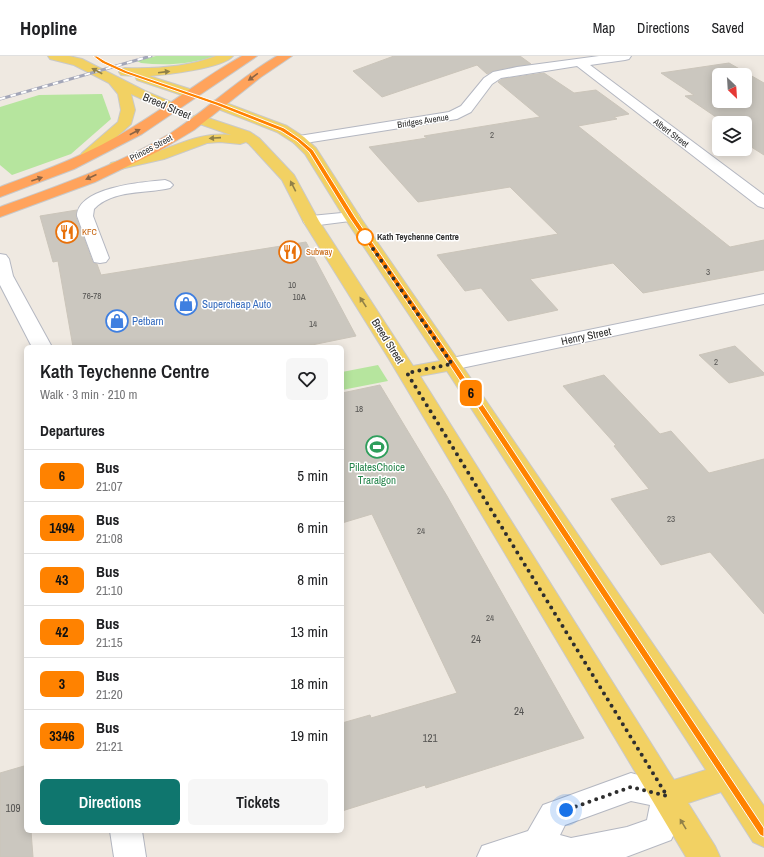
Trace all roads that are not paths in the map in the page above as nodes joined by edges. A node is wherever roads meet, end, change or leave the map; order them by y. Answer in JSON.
{"nodes":[{"id":1,"x":54,"y":56,"type":"edge"},
{"id":2,"x":227,"y":56,"type":"edge"},
{"id":3,"x":251,"y":56,"type":"edge"},
{"id":4,"x":286,"y":56,"type":"edge"},
{"id":5,"x":625,"y":56,"type":"edge"},
{"id":6,"x":99,"y":59,"type":"dead end"},
{"id":7,"x":579,"y":62,"type":"junction"},
{"id":8,"x":125,"y":72,"type":"junction"},
{"id":9,"x":114,"y":81,"type":"junction"},
{"id":10,"x":191,"y":94,"type":"junction"},
{"id":11,"x":218,"y":104,"type":"junction"},
{"id":12,"x":173,"y":108,"type":"junction"},
{"id":13,"x":199,"y":119,"type":"junction"},
{"id":14,"x":298,"y":140,"type":"junction"},
{"id":15,"x":254,"y":141,"type":"junction"},
{"id":16,"x":87,"y":156,"type":"junction"},
{"id":17,"x":116,"y":166,"type":"junction"},
{"id":18,"x":165,"y":185,"type":"dead end"},
{"id":19,"x":0,"y":192,"type":"edge"},
{"id":20,"x":764,"y":203,"type":"edge"},
{"id":21,"x":0,"y":212,"type":"edge"},
{"id":22,"x":352,"y":217,"type":"junction"},
{"id":23,"x":311,"y":221,"type":"junction"},
{"id":24,"x":100,"y":258,"type":"dead end"},
{"id":25,"x":0,"y":259,"type":"edge"},
{"id":26,"x":764,"y":299,"type":"edge"},
{"id":27,"x":41,"y":345,"type":"edge"},
{"id":28,"x":452,"y":364,"type":"junction"},
{"id":29,"x":407,"y":373,"type":"junction"},
{"id":30,"x":727,"y":777,"type":"junction"},
{"id":31,"x":667,"y":796,"type":"junction"},
{"id":32,"x":764,"y":832,"type":"edge"},
{"id":33,"x":126,"y":833,"type":"edge"},
{"id":34,"x":538,"y":842,"type":"junction"},
{"id":35,"x":130,"y":857,"type":"edge"},
{"id":36,"x":493,"y":857,"type":"edge"},
{"id":37,"x":704,"y":857,"type":"edge"}],
"edges":[{"from":9,"to":1,"type":"main road","name":"Breed Street","one_way":true},
{"from":8,"to":2,"type":"main road","one_way":true},
{"from":3,"to":10,"type":"highway","name":"Princes Street"},
{"from":4,"to":11,"type":"highway","name":"Princes Street","one_way":true},
{"from":5,"to":7,"type":"street","name":"Bridges Avenue"},
{"from":6,"to":8,"type":"main road","name":"Breed Street"},
{"from":7,"to":14,"type":"street","name":"Bridges Avenue"},
{"from":7,"to":20,"type":"street","name":"Albert Street"},
{"from":8,"to":10,"type":"main road","name":"Breed Street"},
{"from":9,"to":12,"type":"main road","name":"Breed Street"},
{"from":9,"to":16,"type":"main road"},
{"from":10,"to":11,"type":"highway","name":"Breed Street"},
{"from":10,"to":12,"type":"highway","name":"Princes Street"},
{"from":11,"to":13,"type":"highway","name":"Princes Street"},
{"from":11,"to":14,"type":"main road","name":"Breed Street"},
{"from":12,"to":13,"type":"highway","name":"Breed Street"},
{"from":16,"to":12,"type":"highway","name":"Princes Street","one_way":true},
{"from":13,"to":15,"type":"main road","name":"Breed Street"},
{"from":13,"to":17,"type":"highway","name":"Princes Street"},
{"from":14,"to":22,"type":"main road","name":"Breed Street"},
{"from":15,"to":17,"type":"main road","one_way":true},
{"from":23,"to":15,"type":"main road","name":"Breed Street","one_way":true},
{"from":19,"to":16,"type":"highway","name":"Princes Street","one_way":true},
{"from":17,"to":21,"type":"highway","name":"Princes Street","one_way":true},
{"from":18,"to":24,"type":"street"},
{"from":22,"to":23,"type":"street"},
{"from":22,"to":28,"type":"main road","name":"Breed Street"},
{"from":29,"to":23,"type":"main road","name":"Breed Street","one_way":true},
{"from":25,"to":27,"type":"street"},
{"from":26,"to":28,"type":"street","name":"Henry Street"},
{"from":28,"to":29,"type":"main road","name":"Henry Street"},
{"from":28,"to":30,"type":"main road","name":"Breed Street"},
{"from":29,"to":31,"type":"main road","name":"Breed Street"},
{"from":30,"to":31,"type":"main road"},
{"from":30,"to":32,"type":"main road","name":"Breed Street"},
{"from":31,"to":34,"type":"street"},
{"from":31,"to":34,"type":"street"},
{"from":37,"to":31,"type":"main road","name":"Breed Street","one_way":true},
{"from":33,"to":35,"type":"street"},
{"from":34,"to":36,"type":"street"}]}
